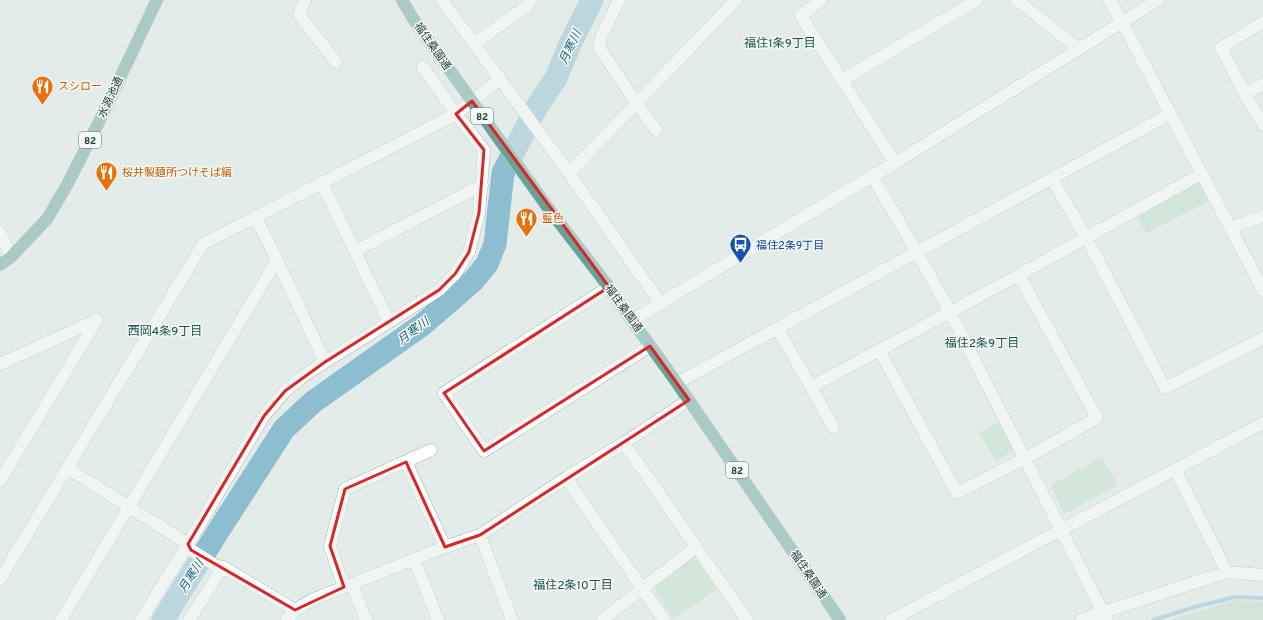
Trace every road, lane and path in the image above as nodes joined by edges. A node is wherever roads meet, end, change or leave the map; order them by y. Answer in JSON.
{"nodes":[{"id":1,"x":157,"y":0,"type":"edge"},
{"id":2,"x":305,"y":0,"type":"edge"},
{"id":3,"x":402,"y":0,"type":"edge"},
{"id":4,"x":442,"y":0,"type":"edge"},
{"id":5,"x":530,"y":0,"type":"edge"},
{"id":6,"x":619,"y":0,"type":"edge"},
{"id":7,"x":736,"y":0,"type":"edge"},
{"id":8,"x":820,"y":0,"type":"edge"},
{"id":9,"x":977,"y":0,"type":"edge"},
{"id":10,"x":1017,"y":0,"type":"edge"},
{"id":11,"x":1109,"y":0,"type":"edge"},
{"id":12,"x":1158,"y":0,"type":"edge"},
{"id":13,"x":1122,"y":22,"type":"junction"},
{"id":14,"x":1263,"y":22,"type":"edge"},
{"id":15,"x":474,"y":44,"type":"junction"},
{"id":16,"x":1079,"y":49,"type":"junction"},
{"id":17,"x":336,"y":62,"type":"dead end"},
{"id":18,"x":423,"y":67,"type":"dead end"},
{"id":19,"x":500,"y":79,"type":"junction"},
{"id":20,"x":842,"y":80,"type":"junction"},
{"id":21,"x":1263,"y":84,"type":"edge"},
{"id":22,"x":1245,"y":94,"type":"junction"},
{"id":23,"x":636,"y":104,"type":"junction"},
{"id":24,"x":456,"y":114,"type":"junction"},
{"id":25,"x":1170,"y":114,"type":"junction"},
{"id":26,"x":1263,"y":125,"type":"edge"},
{"id":27,"x":656,"y":130,"type":"dead end"},
{"id":28,"x":895,"y":163,"type":"junction"},
{"id":29,"x":569,"y":173,"type":"junction"},
{"id":30,"x":1201,"y":174,"type":"junction"},
{"id":31,"x":872,"y":176,"type":"junction"},
{"id":32,"x":1052,"y":179,"type":"junction"},
{"id":33,"x":322,"y":183,"type":"junction"},
{"id":34,"x":482,"y":185,"type":"junction"},
{"id":35,"x":1263,"y":216,"type":"edge"},
{"id":36,"x":256,"y":218,"type":"junction"},
{"id":37,"x":1230,"y":228,"type":"junction"},
{"id":38,"x":0,"y":232,"type":"edge"},
{"id":39,"x":1086,"y":238,"type":"junction"},
{"id":40,"x":355,"y":251,"type":"junction"},
{"id":41,"x":917,"y":252,"type":"junction"},
{"id":42,"x":11,"y":257,"type":"junction"},
{"id":43,"x":277,"y":260,"type":"junction"},
{"id":44,"x":0,"y":265,"type":"edge"},
{"id":45,"x":1018,"y":275,"type":"junction"},
{"id":46,"x":609,"y":287,"type":"junction"},
{"id":47,"x":1263,"y":290,"type":"edge"},
{"id":48,"x":661,"y":304,"type":"junction"},
{"id":49,"x":950,"y":312,"type":"junction"},
{"id":50,"x":632,"y":320,"type":"junction"},
{"id":51,"x":389,"y":322,"type":"junction"},
{"id":52,"x":777,"y":328,"type":"junction"},
{"id":53,"x":1263,"y":338,"type":"edge"},
{"id":54,"x":650,"y":346,"type":"junction"},
{"id":55,"x":879,"y":350,"type":"junction"},
{"id":56,"x":325,"y":362,"type":"junction"},
{"id":57,"x":0,"y":364,"type":"edge"},
{"id":58,"x":677,"y":382,"type":"junction"},
{"id":59,"x":811,"y":387,"type":"junction"},
{"id":60,"x":689,"y":400,"type":"junction"},
{"id":61,"x":1263,"y":423,"type":"edge"},
{"id":62,"x":833,"y":427,"type":"dead end"},
{"id":63,"x":624,"y":442,"type":"junction"},
{"id":64,"x":431,"y":450,"type":"dead end"},
{"id":65,"x":1024,"y":459,"type":"junction"},
{"id":66,"x":406,"y":462,"type":"junction"},
{"id":67,"x":67,"y":468,"type":"junction"},
{"id":68,"x":1175,"y":469,"type":"junction"},
{"id":69,"x":566,"y":478,"type":"junction"},
{"id":70,"x":0,"y":481,"type":"edge"},
{"id":71,"x":129,"y":507,"type":"junction"},
{"id":72,"x":1061,"y":530,"type":"junction"},
{"id":73,"x":480,"y":535,"type":"junction"},
{"id":74,"x":189,"y":547,"type":"junction"},
{"id":75,"x":445,"y":547,"type":"junction"},
{"id":76,"x":696,"y":547,"type":"junction"},
{"id":77,"x":414,"y":559,"type":"junction"},
{"id":78,"x":220,"y":566,"type":"junction"},
{"id":79,"x":1227,"y":572,"type":"junction"},
{"id":80,"x":1263,"y":575,"type":"edge"},
{"id":81,"x":0,"y":579,"type":"edge"},
{"id":82,"x":348,"y":586,"type":"junction"},
{"id":83,"x":642,"y":589,"type":"junction"},
{"id":84,"x":295,"y":610,"type":"junction"},
{"id":85,"x":1105,"y":616,"type":"edge"},
{"id":86,"x":835,"y":618,"type":"edge"},
{"id":87,"x":61,"y":620,"type":"edge"},
{"id":88,"x":141,"y":620,"type":"edge"},
{"id":89,"x":189,"y":620,"type":"edge"},
{"id":90,"x":287,"y":620,"type":"edge"},
{"id":91,"x":366,"y":620,"type":"edge"},
{"id":92,"x":438,"y":620,"type":"edge"},
{"id":93,"x":512,"y":620,"type":"edge"},
{"id":94,"x":602,"y":620,"type":"edge"},
{"id":95,"x":664,"y":620,"type":"edge"},
{"id":96,"x":747,"y":620,"type":"edge"},
{"id":97,"x":891,"y":620,"type":"edge"},
{"id":98,"x":1081,"y":620,"type":"edge"}],
"edges":[{"from":1,"to":42,"type":"main road","name":"水源池通","number":"82"},
{"from":2,"to":17,"type":"street"},
{"from":3,"to":46,"type":"main road","name":"福住桑園通","number":"82","bridge":true},
{"from":4,"to":15,"type":"street"},
{"from":5,"to":15,"type":"street"},
{"from":6,"to":23,"type":"street"},
{"from":7,"to":23,"type":"street"},
{"from":8,"to":20,"type":"street"},
{"from":9,"to":20,"type":"street"},
{"from":10,"to":16,"type":"street"},
{"from":11,"to":13,"type":"street"},
{"from":12,"to":13,"type":"street"},
{"from":13,"to":16,"type":"street"},
{"from":13,"to":25,"type":"street"},
{"from":14,"to":22,"type":"street"},
{"from":15,"to":19,"type":"street"},
{"from":16,"to":28,"type":"street"},
{"from":18,"to":24,"type":"street"},
{"from":19,"to":24,"type":"street"},
{"from":19,"to":29,"type":"street"},
{"from":20,"to":28,"type":"street"},
{"from":21,"to":22,"type":"street"},
{"from":22,"to":26,"type":"street"},
{"from":23,"to":27,"type":"street"},
{"from":23,"to":29,"type":"street"},
{"from":24,"to":33,"type":"street"},
{"from":24,"to":34,"type":"street"},
{"from":25,"to":30,"type":"street"},
{"from":25,"to":32,"type":"street"},
{"from":28,"to":31,"type":"street"},
{"from":29,"to":48,"type":"street"},
{"from":30,"to":37,"type":"street"},
{"from":30,"to":39,"type":"street"},
{"from":31,"to":41,"type":"street"},
{"from":31,"to":48,"type":"street"},
{"from":32,"to":39,"type":"street"},
{"from":32,"to":41,"type":"street"},
{"from":33,"to":36,"type":"street"},
{"from":33,"to":40,"type":"street"},
{"from":34,"to":40,"type":"street"},
{"from":34,"to":51,"type":"street"},
{"from":35,"to":37,"type":"street"},
{"from":36,"to":43,"type":"street"},
{"from":36,"to":67,"type":"street"},
{"from":37,"to":47,"type":"street"},
{"from":38,"to":42,"type":"street"},
{"from":39,"to":45,"type":"street"},
{"from":39,"to":53,"type":"street"},
{"from":40,"to":51,"type":"street"},
{"from":41,"to":49,"type":"street"},
{"from":41,"to":52,"type":"street"},
{"from":42,"to":44,"type":"main road","name":"水源池通","number":"82"},
{"from":43,"to":56,"type":"street"},
{"from":43,"to":71,"type":"street"},
{"from":45,"to":49,"type":"street"},
{"from":45,"to":65,"type":"street"},
{"from":46,"to":50,"type":"main road","name":"福住桑園通","number":"82"},
{"from":46,"to":54,"type":"street"},
{"from":48,"to":50,"type":"street"},
{"from":49,"to":55,"type":"street"},
{"from":49,"to":65,"type":"street"},
{"from":50,"to":54,"type":"main road","name":"福住桑園通","number":"82"},
{"from":51,"to":56,"type":"street"},
{"from":52,"to":58,"type":"street"},
{"from":52,"to":59,"type":"street"},
{"from":54,"to":58,"type":"main road","name":"福住桑園通","number":"82"},
{"from":55,"to":59,"type":"street"},
{"from":55,"to":65,"type":"street"},
{"from":56,"to":74,"type":"street"},
{"from":57,"to":70,"type":"street"},
{"from":58,"to":60,"type":"main road","name":"福住桑園通","number":"82"},
{"from":59,"to":62,"type":"street"},
{"from":60,"to":63,"type":"street"},
{"from":60,"to":86,"type":"main road","name":"福住桑園通","number":"82"},
{"from":61,"to":68,"type":"street"},
{"from":63,"to":69,"type":"street"},
{"from":63,"to":76,"type":"street"},
{"from":64,"to":66,"type":"street"},
{"from":65,"to":72,"type":"street"},
{"from":66,"to":75,"type":"street"},
{"from":66,"to":82,"type":"street"},
{"from":67,"to":71,"type":"street"},
{"from":67,"to":81,"type":"street"},
{"from":68,"to":72,"type":"street"},
{"from":68,"to":79,"type":"street"},
{"from":69,"to":73,"type":"street"},
{"from":69,"to":83,"type":"street"},
{"from":71,"to":74,"type":"street"},
{"from":71,"to":87,"type":"street"},
{"from":72,"to":85,"type":"street"},
{"from":72,"to":97,"type":"street"},
{"from":73,"to":75,"type":"street"},
{"from":73,"to":93,"type":"street"},
{"from":74,"to":78,"type":"street"},
{"from":74,"to":88,"type":"street"},
{"from":75,"to":77,"type":"street"},
{"from":76,"to":83,"type":"street"},
{"from":76,"to":96,"type":"street"},
{"from":77,"to":82,"type":"street"},
{"from":77,"to":92,"type":"street"},
{"from":78,"to":84,"type":"street"},
{"from":78,"to":89,"type":"street"},
{"from":79,"to":80,"type":"street"},
{"from":79,"to":85,"type":"street"},
{"from":82,"to":84,"type":"street"},
{"from":82,"to":91,"type":"street"},
{"from":83,"to":94,"type":"street"},
{"from":83,"to":95,"type":"street"},
{"from":84,"to":90,"type":"street"},
{"from":85,"to":98,"type":"street"}]}
